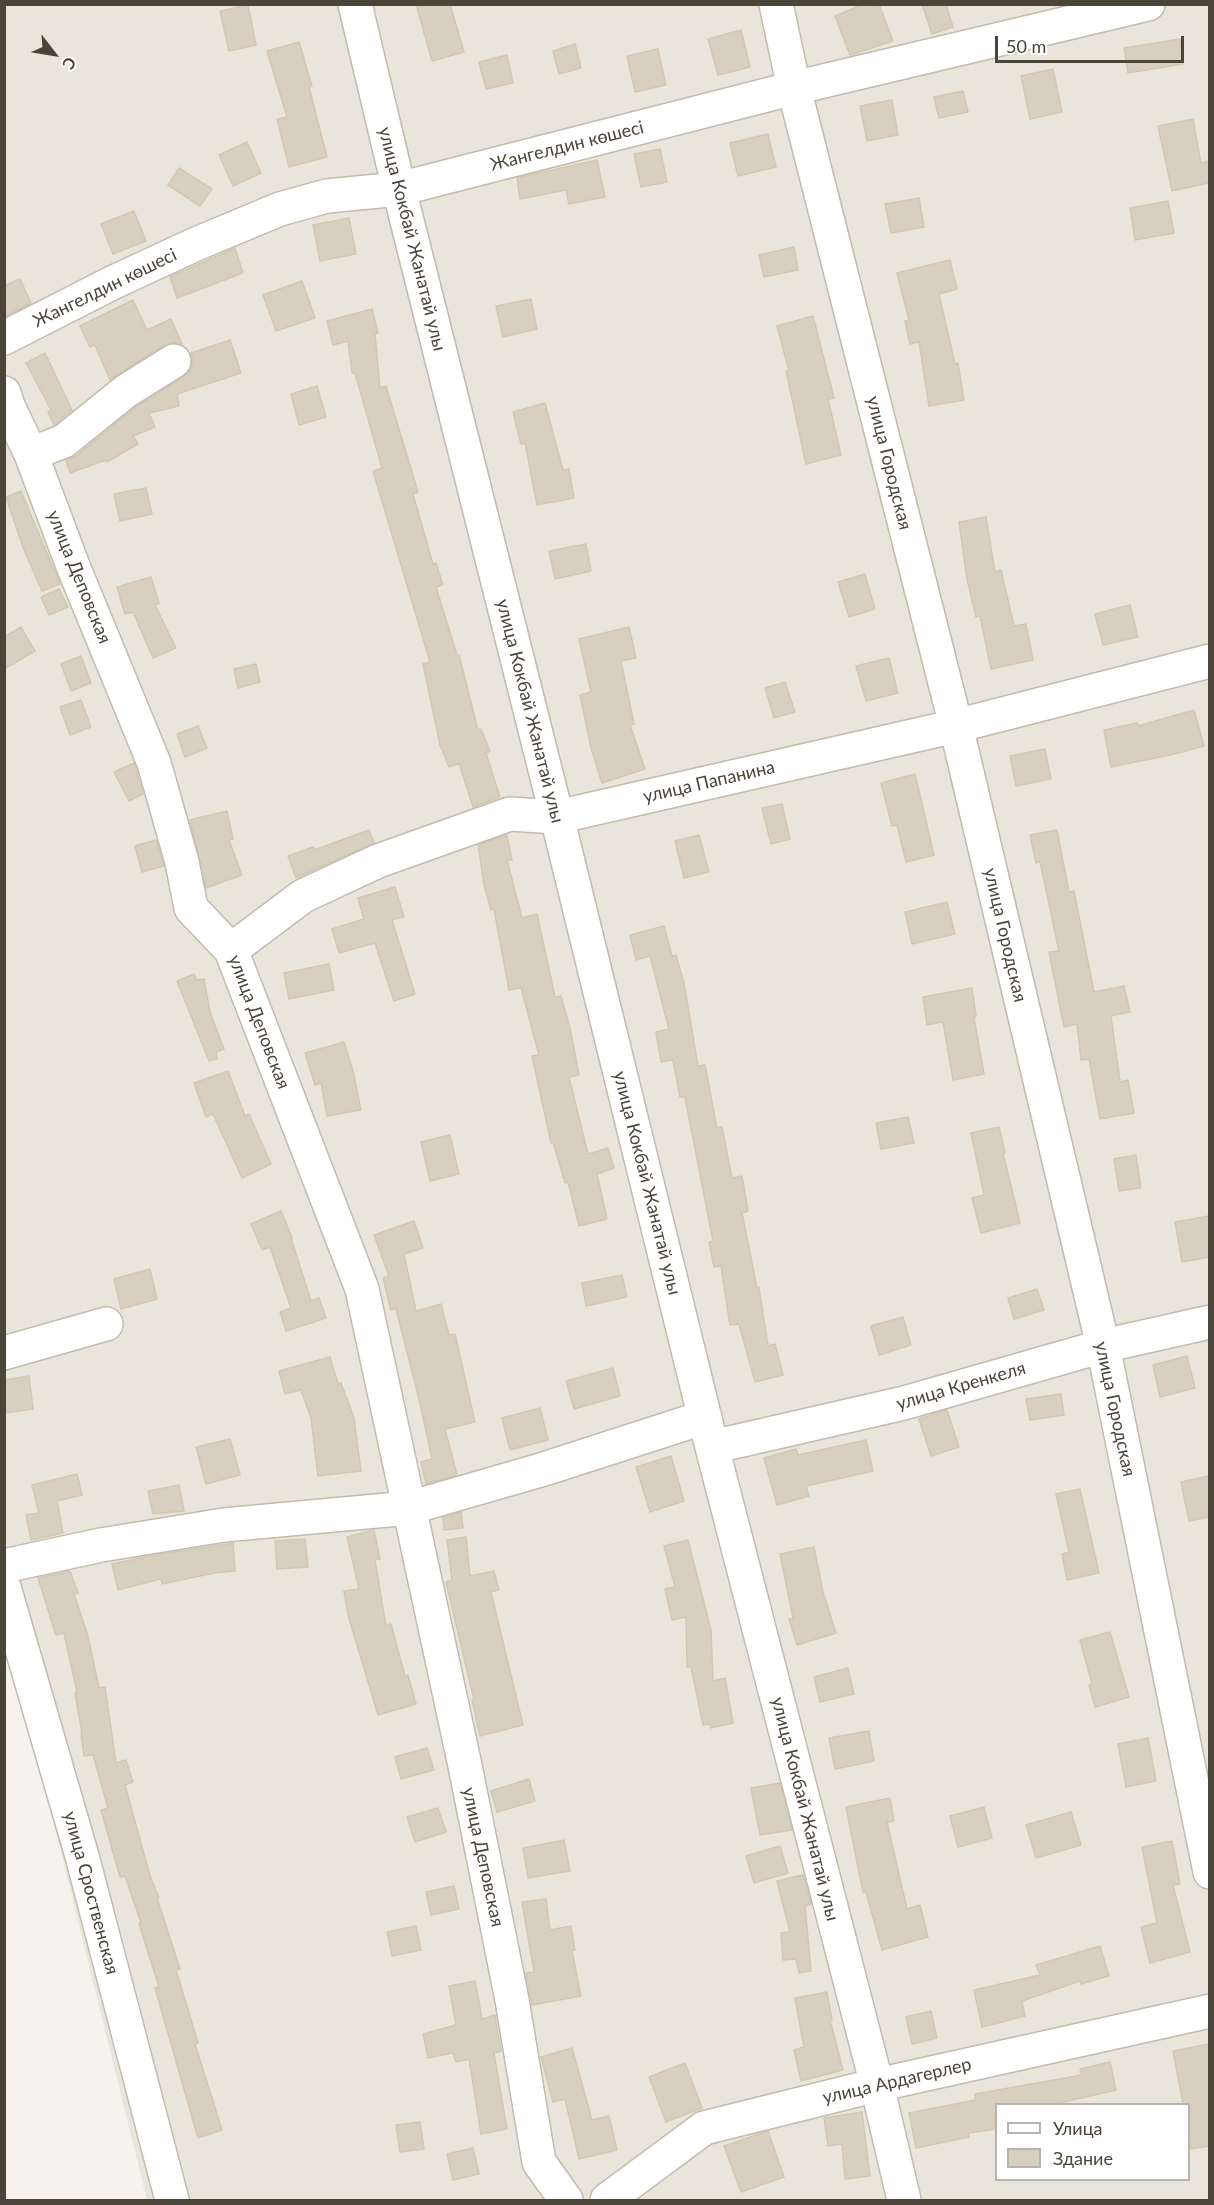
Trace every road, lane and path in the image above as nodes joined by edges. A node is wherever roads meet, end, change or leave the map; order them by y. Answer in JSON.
{"nodes":[{"id":1,"x":355,"y":4,"type":"edge"},
{"id":2,"x":776,"y":4,"type":"edge"},
{"id":3,"x":1148,"y":4,"type":"edge"},
{"id":4,"x":794,"y":88,"type":"junction"},
{"id":5,"x":399,"y":189,"type":"junction"},
{"id":6,"x":4,"y":338,"type":"edge"},
{"id":7,"x":174,"y":361,"type":"dead end"},
{"id":8,"x":4,"y":393,"type":"edge"},
{"id":9,"x":31,"y":454,"type":"junction"},
{"id":10,"x":1209,"y":661,"type":"edge"},
{"id":11,"x":956,"y":726,"type":"junction"},
{"id":12,"x":557,"y":818,"type":"junction"},
{"id":13,"x":231,"y":950,"type":"junction"},
{"id":14,"x":1209,"y":1322,"type":"edge"},
{"id":15,"x":106,"y":1324,"type":"dead end"},
{"id":16,"x":1103,"y":1346,"type":"junction"},
{"id":17,"x":4,"y":1353,"type":"edge"},
{"id":18,"x":708,"y":1432,"type":"junction"},
{"id":19,"x":409,"y":1508,"type":"junction"},
{"id":20,"x":4,"y":1566,"type":"edge"},
{"id":21,"x":4,"y":1587,"type":"edge"},
{"id":22,"x":1209,"y":1872,"type":"edge"},
{"id":23,"x":1209,"y":2011,"type":"edge"},
{"id":24,"x":877,"y":2085,"type":"junction"},
{"id":25,"x":172,"y":2200,"type":"edge"},
{"id":26,"x":566,"y":2200,"type":"edge"},
{"id":27,"x":607,"y":2200,"type":"edge"},
{"id":28,"x":904,"y":2200,"type":"edge"}],
"edges":[{"from":1,"to":5,"type":"street","name":"улица Кокбай Жанатай улы"},
{"from":2,"to":4,"type":"street","name":"улица Городская"},
{"from":3,"to":4,"type":"street","name":"Жангелдин көшесі"},
{"from":4,"to":5,"type":"street","name":"Жангелдин көшесі"},
{"from":4,"to":11,"type":"street","name":"улица Городская"},
{"from":5,"to":6,"type":"street","name":"Жангелдин көшесі"},
{"from":5,"to":12,"type":"street","name":"улица Кокбай Жанатай улы"},
{"from":7,"to":9,"type":"street"},
{"from":8,"to":9,"type":"street","name":"улица Деповская"},
{"from":9,"to":13,"type":"street","name":"улица Деповская"},
{"from":10,"to":11,"type":"street","name":"улица Папанина"},
{"from":11,"to":12,"type":"street","name":"улица Папанина"},
{"from":11,"to":16,"type":"street","name":"улица Городская"},
{"from":12,"to":13,"type":"street","name":"улица Папанина"},
{"from":12,"to":18,"type":"street","name":"улица Кокбай Жанатай улы"},
{"from":13,"to":19,"type":"street","name":"улица Деповская"},
{"from":14,"to":16,"type":"street","name":"улица Кренкеля"},
{"from":15,"to":17,"type":"street"},
{"from":16,"to":18,"type":"street","name":"улица Кренкеля"},
{"from":16,"to":22,"type":"street","name":"улица Городская"},
{"from":18,"to":19,"type":"street"},
{"from":18,"to":24,"type":"street","name":"улица Кокбай Жанатай улы"},
{"from":19,"to":20,"type":"street"},
{"from":19,"to":26,"type":"street","name":"улица Деповская"},
{"from":21,"to":25,"type":"street","name":"улица Сроственская"},
{"from":23,"to":24,"type":"street","name":"улица Ардагерлер"},
{"from":24,"to":27,"type":"street","name":"улица Ардагерлер"},
{"from":24,"to":28,"type":"street","name":"улица Кокбай Жанатай улы"}]}
